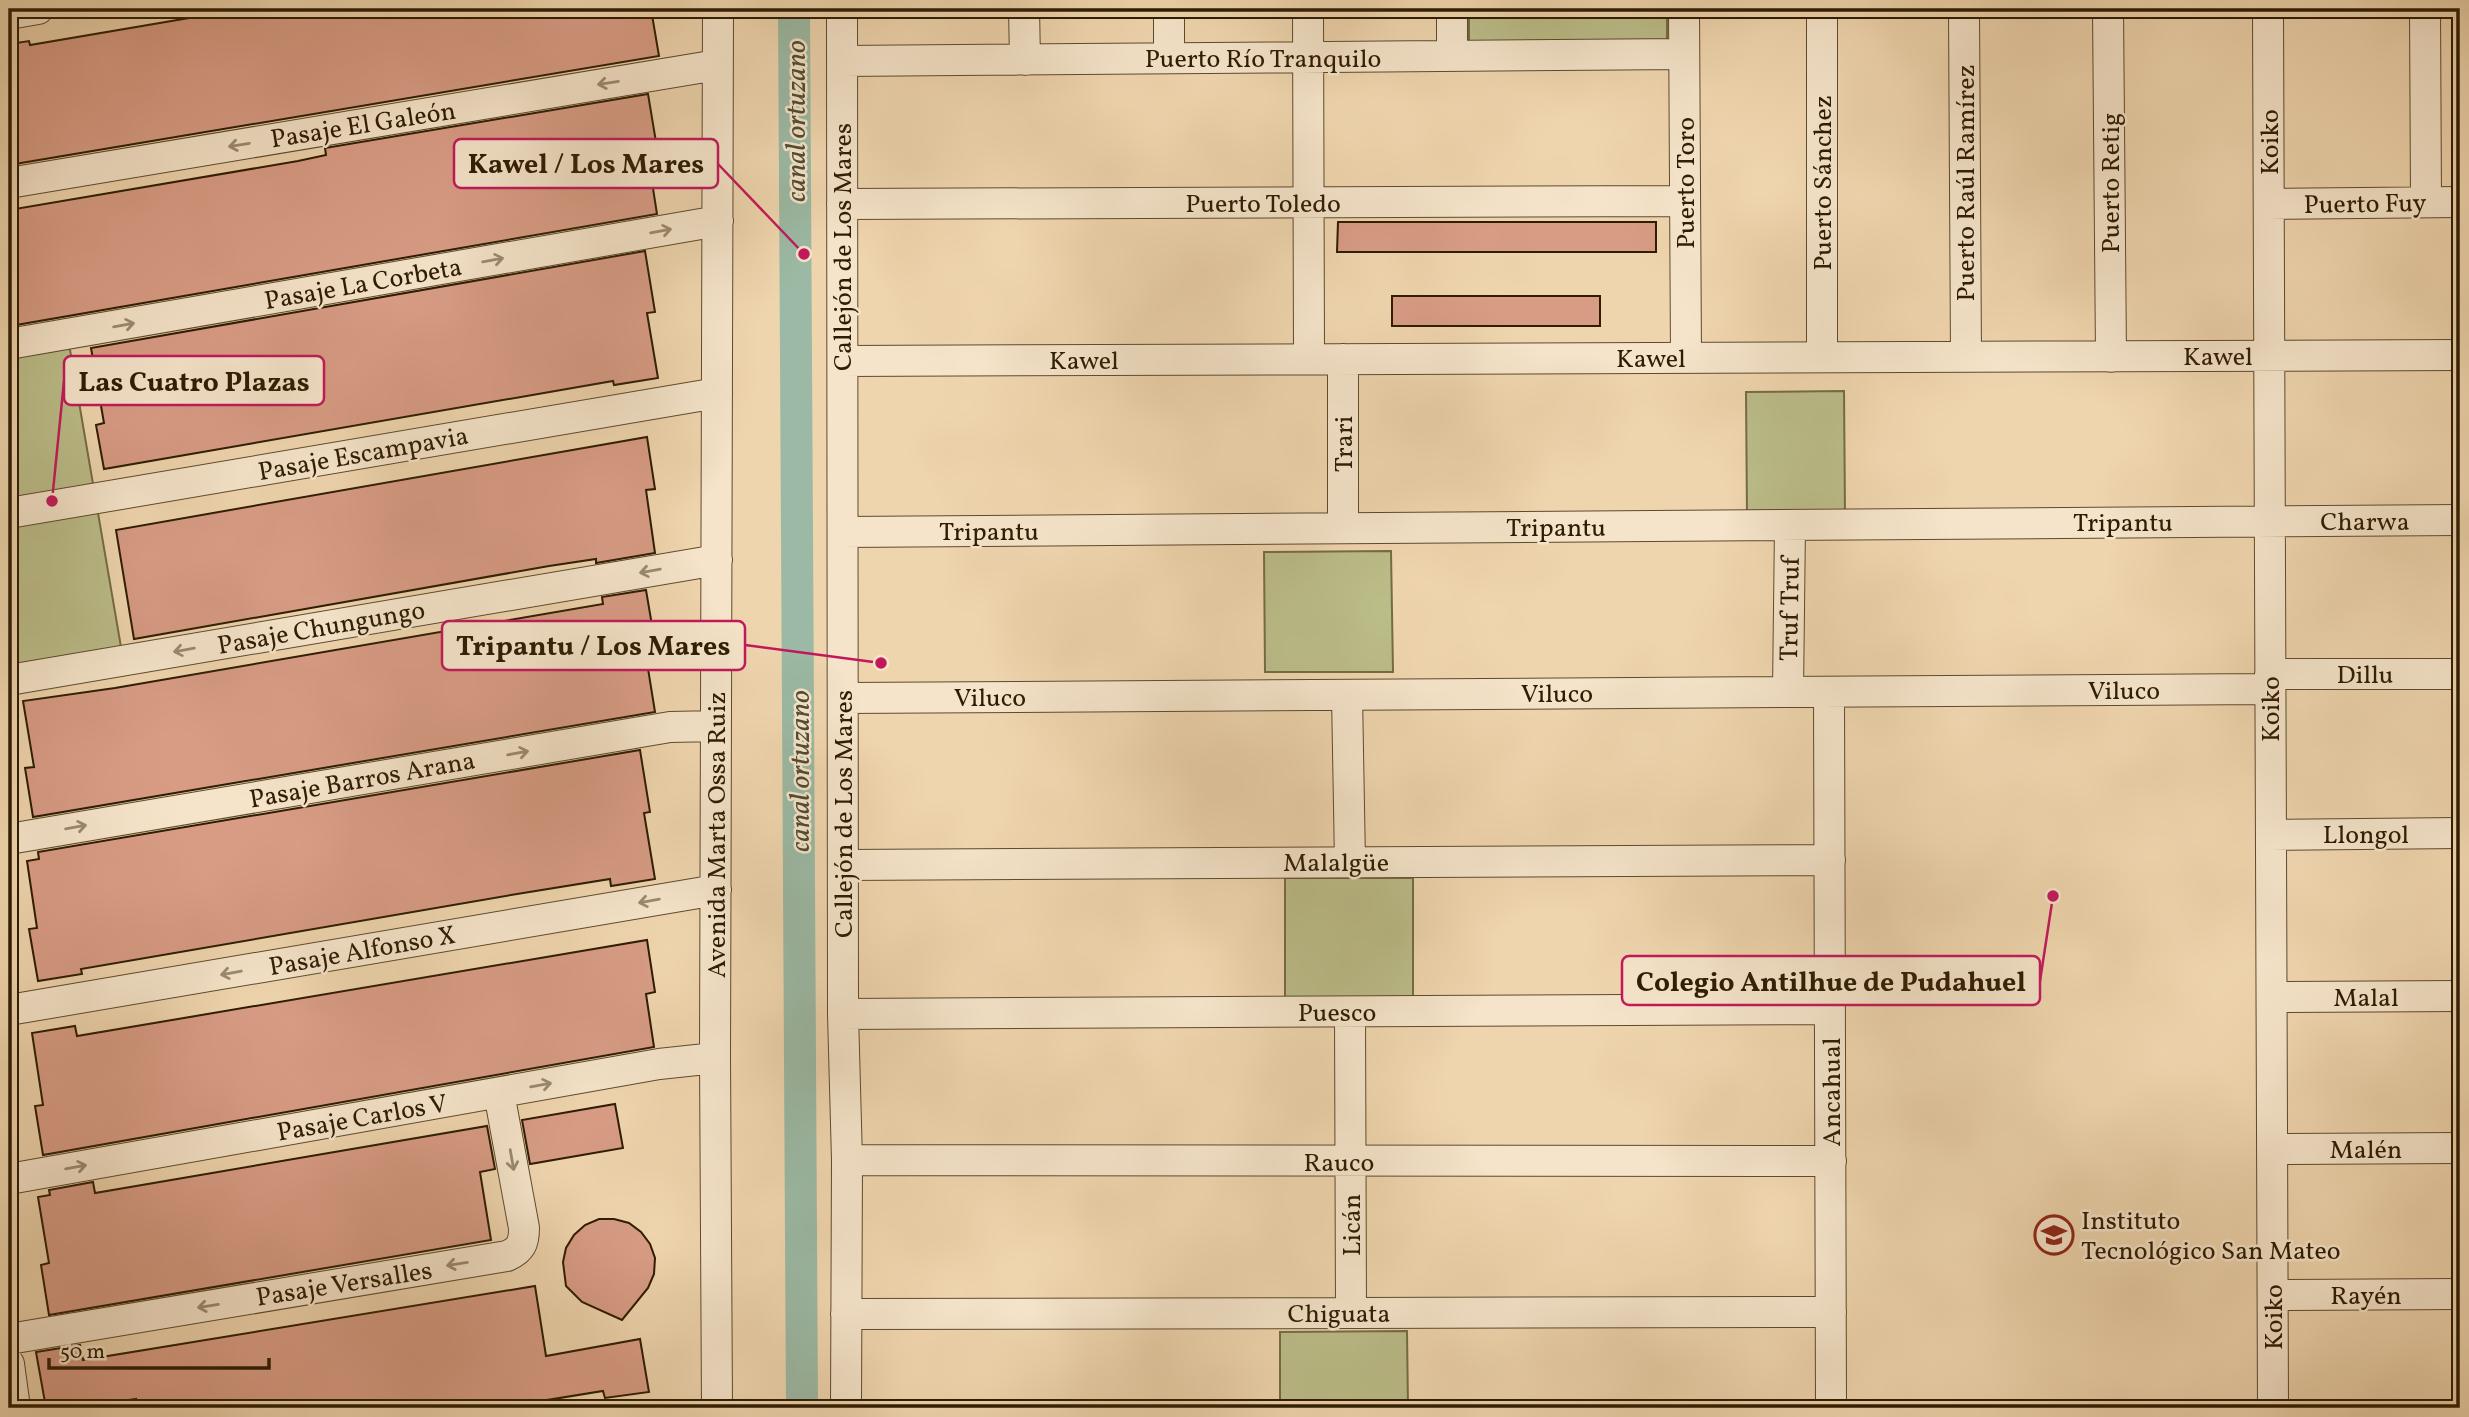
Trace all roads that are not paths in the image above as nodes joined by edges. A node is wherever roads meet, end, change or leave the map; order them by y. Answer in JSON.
{"nodes":[{"id":1,"x":38,"y":9,"type":"edge"},
{"id":2,"x":718,"y":9,"type":"edge"},
{"id":3,"x":842,"y":9,"type":"edge"},
{"id":4,"x":1024,"y":9,"type":"edge"},
{"id":5,"x":1169,"y":9,"type":"edge"},
{"id":6,"x":1308,"y":9,"type":"edge"},
{"id":7,"x":1452,"y":9,"type":"edge"},
{"id":8,"x":1684,"y":9,"type":"edge"},
{"id":9,"x":1822,"y":9,"type":"edge"},
{"id":10,"x":1964,"y":9,"type":"edge"},
{"id":11,"x":2108,"y":9,"type":"edge"},
{"id":12,"x":2268,"y":9,"type":"edge"},
{"id":13,"x":2426,"y":9,"type":"edge"},
{"id":14,"x":9,"y":14,"type":"edge"},
{"id":15,"x":1684,"y":54,"type":"junction"},
{"id":16,"x":1452,"y":56,"type":"junction"},
{"id":17,"x":1308,"y":57,"type":"junction"},
{"id":18,"x":1170,"y":58,"type":"junction"},
{"id":19,"x":1025,"y":60,"type":"junction"},
{"id":20,"x":842,"y":61,"type":"junction"},
{"id":21,"x":718,"y":65,"type":"junction"},
{"id":22,"x":9,"y":183,"type":"edge"},
{"id":23,"x":1685,"y":201,"type":"junction"},
{"id":24,"x":2426,"y":202,"type":"junction"},
{"id":25,"x":2460,"y":202,"type":"edge"},
{"id":26,"x":1308,"y":203,"type":"junction"},
{"id":27,"x":842,"y":204,"type":"junction"},
{"id":28,"x":2269,"y":204,"type":"junction"},
{"id":29,"x":718,"y":221,"type":"junction"},
{"id":30,"x":9,"y":344,"type":"edge"},
{"id":31,"x":2460,"y":355,"type":"edge"},
{"id":32,"x":2111,"y":356,"type":"junction"},
{"id":33,"x":2269,"y":356,"type":"junction"},
{"id":34,"x":1966,"y":357,"type":"junction"},
{"id":35,"x":1686,"y":358,"type":"junction"},
{"id":36,"x":1822,"y":358,"type":"junction"},
{"id":37,"x":1309,"y":359,"type":"junction"},
{"id":38,"x":1343,"y":359,"type":"junction"},
{"id":39,"x":843,"y":361,"type":"junction"},
{"id":40,"x":718,"y":393,"type":"junction"},
{"id":41,"x":9,"y":513,"type":"edge"},
{"id":42,"x":2460,"y":520,"type":"edge"},
{"id":43,"x":2270,"y":521,"type":"junction"},
{"id":44,"x":1790,"y":525,"type":"junction"},
{"id":45,"x":1343,"y":528,"type":"junction"},
{"id":46,"x":843,"y":532,"type":"junction"},
{"id":47,"x":717,"y":560,"type":"junction"},
{"id":48,"x":2460,"y":674,"type":"edge"},
{"id":49,"x":9,"y":680,"type":"edge"},
{"id":50,"x":2270,"y":682,"type":"junction"},
{"id":51,"x":1788,"y":692,"type":"junction"},
{"id":52,"x":1829,"y":692,"type":"junction"},
{"id":53,"x":1347,"y":695,"type":"junction"},
{"id":54,"x":843,"y":698,"type":"junction"},
{"id":55,"x":716,"y":726,"type":"junction"},
{"id":56,"x":2460,"y":833,"type":"edge"},
{"id":57,"x":2271,"y":835,"type":"junction"},
{"id":58,"x":9,"y":839,"type":"edge"},
{"id":59,"x":1830,"y":860,"type":"junction"},
{"id":60,"x":1350,"y":862,"type":"junction"},
{"id":61,"x":843,"y":864,"type":"junction"},
{"id":62,"x":716,"y":890,"type":"junction"},
{"id":63,"x":2460,"y":996,"type":"edge"},
{"id":64,"x":2272,"y":997,"type":"junction"},
{"id":65,"x":1830,"y":1009,"type":"junction"},
{"id":66,"x":9,"y":1010,"type":"edge"},
{"id":67,"x":1350,"y":1012,"type":"junction"},
{"id":68,"x":843,"y":1014,"type":"junction"},
{"id":69,"x":715,"y":1058,"type":"junction"},
{"id":70,"x":499,"y":1093,"type":"junction"},
{"id":71,"x":2460,"y":1148,"type":"edge"},
{"id":72,"x":2272,"y":1149,"type":"junction"},
{"id":73,"x":846,"y":1160,"type":"junction"},
{"id":74,"x":1831,"y":1161,"type":"junction"},
{"id":75,"x":1350,"y":1162,"type":"junction"},
{"id":76,"x":9,"y":1179,"type":"edge"},
{"id":77,"x":2460,"y":1294,"type":"edge"},
{"id":78,"x":2273,"y":1295,"type":"junction"},
{"id":79,"x":1831,"y":1312,"type":"junction"},
{"id":80,"x":1351,"y":1313,"type":"junction"},
{"id":81,"x":846,"y":1314,"type":"junction"},
{"id":82,"x":9,"y":1339,"type":"edge"},
{"id":83,"x":9,"y":1364,"type":"edge"},
{"id":84,"x":15,"y":1408,"type":"edge"},
{"id":85,"x":718,"y":1408,"type":"edge"},
{"id":86,"x":846,"y":1408,"type":"edge"},
{"id":87,"x":1831,"y":1408,"type":"edge"},
{"id":88,"x":2273,"y":1408,"type":"edge"}],
"edges":[{"from":1,"to":14,"type":"street"},
{"from":2,"to":21,"type":"street","name":"Avenida Marta Ossa Ruiz"},
{"from":3,"to":20,"type":"street","name":"Callejón de Los Mares"},
{"from":4,"to":19,"type":"street"},
{"from":5,"to":18,"type":"street"},
{"from":6,"to":17,"type":"street"},
{"from":7,"to":16,"type":"street"},
{"from":8,"to":15,"type":"street","name":"Puerto Toro"},
{"from":9,"to":36,"type":"street","name":"Puerto Sánchez"},
{"from":10,"to":34,"type":"street","name":"Puerto Raúl Ramírez"},
{"from":11,"to":32,"type":"street","name":"Puerto Retig"},
{"from":12,"to":28,"type":"street","name":"Koiko"},
{"from":13,"to":24,"type":"street"},
{"from":15,"to":16,"type":"street","name":"Puerto Río Tranquilo"},
{"from":15,"to":23,"type":"street","name":"Puerto Toro"},
{"from":16,"to":17,"type":"street","name":"Puerto Río Tranquilo"},
{"from":17,"to":18,"type":"street","name":"Puerto Río Tranquilo"},
{"from":17,"to":26,"type":"street"},
{"from":18,"to":19,"type":"street","name":"Puerto Río Tranquilo"},
{"from":19,"to":20,"type":"street","name":"Puerto Río Tranquilo"},
{"from":20,"to":27,"type":"street","name":"Callejón de Los Mares"},
{"from":21,"to":22,"type":"street","name":"Pasaje El Galeón","one_way":true},
{"from":21,"to":29,"type":"street","name":"Avenida Marta Ossa Ruiz"},
{"from":23,"to":26,"type":"street","name":"Puerto Toledo"},
{"from":23,"to":35,"type":"street","name":"Puerto Toro"},
{"from":24,"to":25,"type":"street","name":"Puerto Fuy"},
{"from":24,"to":28,"type":"street","name":"Puerto Fuy"},
{"from":26,"to":27,"type":"street","name":"Puerto Toledo"},
{"from":26,"to":37,"type":"street"},
{"from":27,"to":39,"type":"street","name":"Callejón de Los Mares"},
{"from":28,"to":33,"type":"street","name":"Koiko"},
{"from":30,"to":29,"type":"street","name":"Pasaje La Corbeta","one_way":true},
{"from":29,"to":40,"type":"street","name":"Avenida Marta Ossa Ruiz"},
{"from":31,"to":33,"type":"street","name":"Kawel"},
{"from":32,"to":33,"type":"street","name":"Kawel"},
{"from":32,"to":34,"type":"street","name":"Kawel"},
{"from":33,"to":43,"type":"street","name":"Koiko"},
{"from":34,"to":36,"type":"street","name":"Kawel"},
{"from":35,"to":36,"type":"street","name":"Kawel"},
{"from":35,"to":38,"type":"street","name":"Kawel"},
{"from":37,"to":38,"type":"street","name":"Kawel"},
{"from":37,"to":39,"type":"street","name":"Kawel"},
{"from":38,"to":45,"type":"street","name":"Trari"},
{"from":39,"to":46,"type":"street","name":"Callejón de Los Mares"},
{"from":40,"to":41,"type":"street","name":"Pasaje Escampavia"},
{"from":40,"to":47,"type":"street","name":"Avenida Marta Ossa Ruiz"},
{"from":42,"to":43,"type":"street","name":"Charwa"},
{"from":43,"to":44,"type":"street","name":"Tripantu"},
{"from":43,"to":50,"type":"street","name":"Koiko"},
{"from":44,"to":45,"type":"street","name":"Tripantu"},
{"from":44,"to":51,"type":"street","name":"Truf Truf"},
{"from":45,"to":46,"type":"street","name":"Tripantu"},
{"from":46,"to":54,"type":"street","name":"Callejón de Los Mares"},
{"from":47,"to":49,"type":"street","name":"Pasaje Chungungo","one_way":true},
{"from":47,"to":55,"type":"street","name":"Avenida Marta Ossa Ruiz"},
{"from":48,"to":50,"type":"street","name":"Dillu"},
{"from":50,"to":52,"type":"street","name":"Viluco"},
{"from":50,"to":57,"type":"street","name":"Koiko"},
{"from":51,"to":52,"type":"street","name":"Viluco"},
{"from":51,"to":53,"type":"street","name":"Viluco"},
{"from":52,"to":59,"type":"street","name":"Ancahual"},
{"from":53,"to":54,"type":"street","name":"Viluco"},
{"from":53,"to":60,"type":"street"},
{"from":54,"to":61,"type":"street","name":"Callejón de Los Mares"},
{"from":58,"to":55,"type":"street","name":"Pasaje Barros Arana","one_way":true},
{"from":55,"to":62,"type":"street","name":"Avenida Marta Ossa Ruiz"},
{"from":56,"to":57,"type":"street","name":"Llongol"},
{"from":57,"to":64,"type":"street","name":"Koiko"},
{"from":59,"to":60,"type":"street","name":"Malalgüe"},
{"from":59,"to":65,"type":"street","name":"Ancahual"},
{"from":60,"to":61,"type":"street","name":"Malalgüe"},
{"from":61,"to":68,"type":"street","name":"Callejón de Los Mares"},
{"from":62,"to":66,"type":"street","name":"Pasaje Alfonso X","one_way":true},
{"from":62,"to":69,"type":"street","name":"Avenida Marta Ossa Ruiz"},
{"from":63,"to":64,"type":"street","name":"Malal"},
{"from":64,"to":72,"type":"street","name":"Koiko"},
{"from":65,"to":67,"type":"street","name":"Puesco"},
{"from":65,"to":74,"type":"street","name":"Ancahual"},
{"from":67,"to":68,"type":"street","name":"Puesco"},
{"from":67,"to":75,"type":"street","name":"Licán"},
{"from":68,"to":73,"type":"street","name":"Callejón de Los Mares"},
{"from":70,"to":69,"type":"street","name":"Pasaje Carlos V","one_way":true},
{"from":69,"to":85,"type":"street","name":"Avenida Marta Ossa Ruiz"},
{"from":76,"to":70,"type":"street","name":"Pasaje Carlos V","one_way":true},
{"from":70,"to":82,"type":"street","name":"Pasaje Versalles","one_way":true},
{"from":71,"to":72,"type":"street","name":"Malén"},
{"from":72,"to":78,"type":"street","name":"Koiko"},
{"from":73,"to":75,"type":"street","name":"Rauco"},
{"from":73,"to":81,"type":"street","name":"Callejón de Los Mares"},
{"from":74,"to":75,"type":"street","name":"Rauco"},
{"from":74,"to":79,"type":"street","name":"Ancahual"},
{"from":75,"to":80,"type":"street","name":"Licán"},
{"from":77,"to":78,"type":"street","name":"Rayén"},
{"from":78,"to":88,"type":"street","name":"Koiko"},
{"from":79,"to":80,"type":"street","name":"Chiguata"},
{"from":79,"to":87,"type":"street","name":"Ancahual"},
{"from":80,"to":81,"type":"street","name":"Chiguata"},
{"from":81,"to":86,"type":"street","name":"Callejón de Los Mares"},
{"from":83,"to":84,"type":"street"}]}
